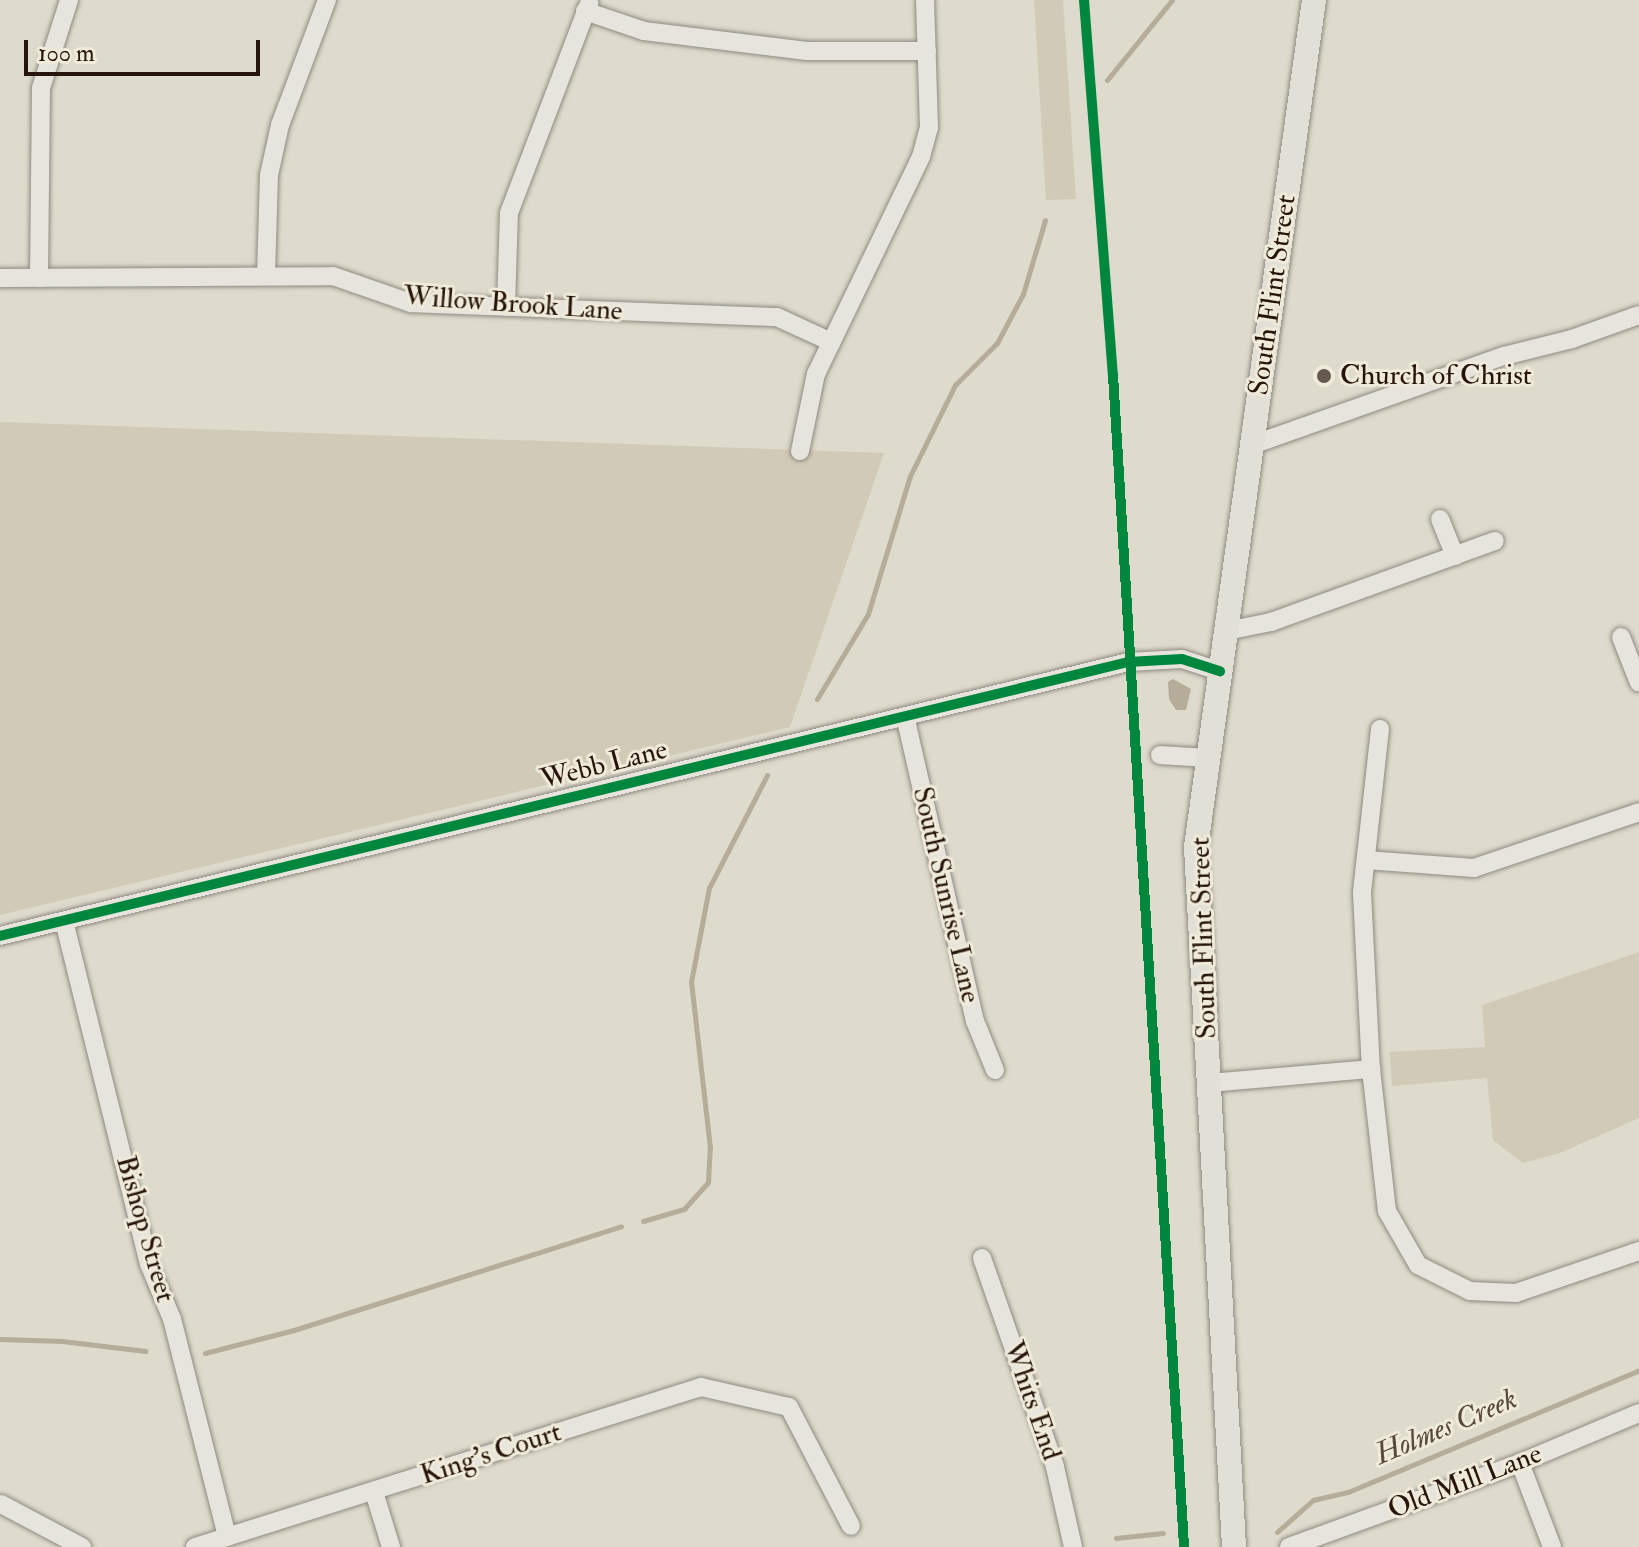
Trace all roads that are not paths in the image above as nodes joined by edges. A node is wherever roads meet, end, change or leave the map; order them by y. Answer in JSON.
{"nodes":[{"id":1,"x":69,"y":0,"type":"edge"},
{"id":2,"x":327,"y":0,"type":"edge"},
{"id":3,"x":925,"y":0,"type":"edge"},
{"id":4,"x":1314,"y":0,"type":"edge"},
{"id":5,"x":588,"y":6,"type":"edge"},
{"id":6,"x":927,"y":51,"type":"junction"},
{"id":7,"x":266,"y":276,"type":"junction"},
{"id":8,"x":0,"y":278,"type":"edge"},
{"id":9,"x":39,"y":278,"type":"junction"},
{"id":10,"x":506,"y":307,"type":"junction"},
{"id":11,"x":1639,"y":315,"type":"edge"},
{"id":12,"x":831,"y":342,"type":"junction"},
{"id":13,"x":1252,"y":445,"type":"junction"},
{"id":14,"x":800,"y":451,"type":"dead end"},
{"id":15,"x":1440,"y":519,"type":"dead end"},
{"id":16,"x":1495,"y":541,"type":"dead end"},
{"id":17,"x":1455,"y":556,"type":"junction"},
{"id":18,"x":1226,"y":631,"type":"junction"},
{"id":19,"x":1621,"y":637,"type":"dead end"},
{"id":20,"x":1220,"y":671,"type":"junction"},
{"id":21,"x":1639,"y":683,"type":"edge"},
{"id":22,"x":905,"y":716,"type":"junction"},
{"id":23,"x":1380,"y":729,"type":"dead end"},
{"id":24,"x":1160,"y":755,"type":"dead end"},
{"id":25,"x":1208,"y":758,"type":"junction"},
{"id":26,"x":1639,"y":812,"type":"edge"},
{"id":27,"x":1366,"y":860,"type":"junction"},
{"id":28,"x":64,"y":921,"type":"junction"},
{"id":29,"x":0,"y":936,"type":"edge"},
{"id":30,"x":1371,"y":1069,"type":"junction"},
{"id":31,"x":995,"y":1070,"type":"dead end"},
{"id":32,"x":1210,"y":1083,"type":"junction"},
{"id":33,"x":1639,"y":1251,"type":"edge"},
{"id":34,"x":982,"y":1258,"type":"dead end"},
{"id":35,"x":1639,"y":1413,"type":"edge"},
{"id":36,"x":1520,"y":1463,"type":"junction"},
{"id":37,"x":374,"y":1492,"type":"junction"},
{"id":38,"x":1,"y":1504,"type":"edge"},
{"id":39,"x":851,"y":1526,"type":"dead end"},
{"id":40,"x":227,"y":1537,"type":"junction"},
{"id":41,"x":82,"y":1547,"type":"edge"},
{"id":42,"x":195,"y":1547,"type":"edge"},
{"id":43,"x":391,"y":1547,"type":"edge"},
{"id":44,"x":1073,"y":1547,"type":"edge"},
{"id":45,"x":1234,"y":1547,"type":"edge"},
{"id":46,"x":1289,"y":1547,"type":"edge"},
{"id":47,"x":1552,"y":1547,"type":"edge"}],
"edges":[{"from":1,"to":9,"type":"street"},
{"from":2,"to":7,"type":"street"},
{"from":3,"to":6,"type":"street"},
{"from":4,"to":13,"type":"main road","name":"South Flint Street"},
{"from":5,"to":6,"type":"street"},
{"from":5,"to":10,"type":"street"},
{"from":6,"to":12,"type":"street"},
{"from":7,"to":9,"type":"street","name":"Willow Brook Lane"},
{"from":7,"to":10,"type":"street","name":"Willow Brook Lane"},
{"from":8,"to":9,"type":"street","name":"Willow Brook Lane"},
{"from":10,"to":12,"type":"street","name":"Willow Brook Lane"},
{"from":11,"to":13,"type":"street"},
{"from":12,"to":14,"type":"street"},
{"from":13,"to":18,"type":"main road","name":"South Flint Street"},
{"from":15,"to":17,"type":"street"},
{"from":16,"to":17,"type":"street"},
{"from":17,"to":18,"type":"street"},
{"from":18,"to":20,"type":"main road","name":"South Flint Street"},
{"from":19,"to":21,"type":"street"},
{"from":20,"to":22,"type":"street","name":"Webb Lane"},
{"from":20,"to":25,"type":"main road","name":"South Flint Street"},
{"from":22,"to":28,"type":"street","name":"Webb Lane"},
{"from":22,"to":31,"type":"street","name":"South Sunrise Lane"},
{"from":23,"to":27,"type":"street"},
{"from":24,"to":25,"type":"street"},
{"from":25,"to":32,"type":"main road","name":"South Flint Street"},
{"from":26,"to":27,"type":"street"},
{"from":27,"to":30,"type":"street"},
{"from":28,"to":29,"type":"street","name":"Webb Lane"},
{"from":28,"to":40,"type":"street","name":"Bishop Street"},
{"from":30,"to":32,"type":"street"},
{"from":30,"to":33,"type":"street"},
{"from":32,"to":45,"type":"main road","name":"South Flint Street"},
{"from":34,"to":44,"type":"street","name":"Whits End"},
{"from":35,"to":36,"type":"street","name":"Old Mill Lane"},
{"from":36,"to":46,"type":"street","name":"Old Mill Lane"},
{"from":36,"to":47,"type":"street"},
{"from":37,"to":39,"type":"street","name":"King's Court"},
{"from":37,"to":40,"type":"street","name":"King's Court"},
{"from":37,"to":43,"type":"street"},
{"from":38,"to":41,"type":"street"},
{"from":40,"to":42,"type":"street","name":"King's Court"}]}
